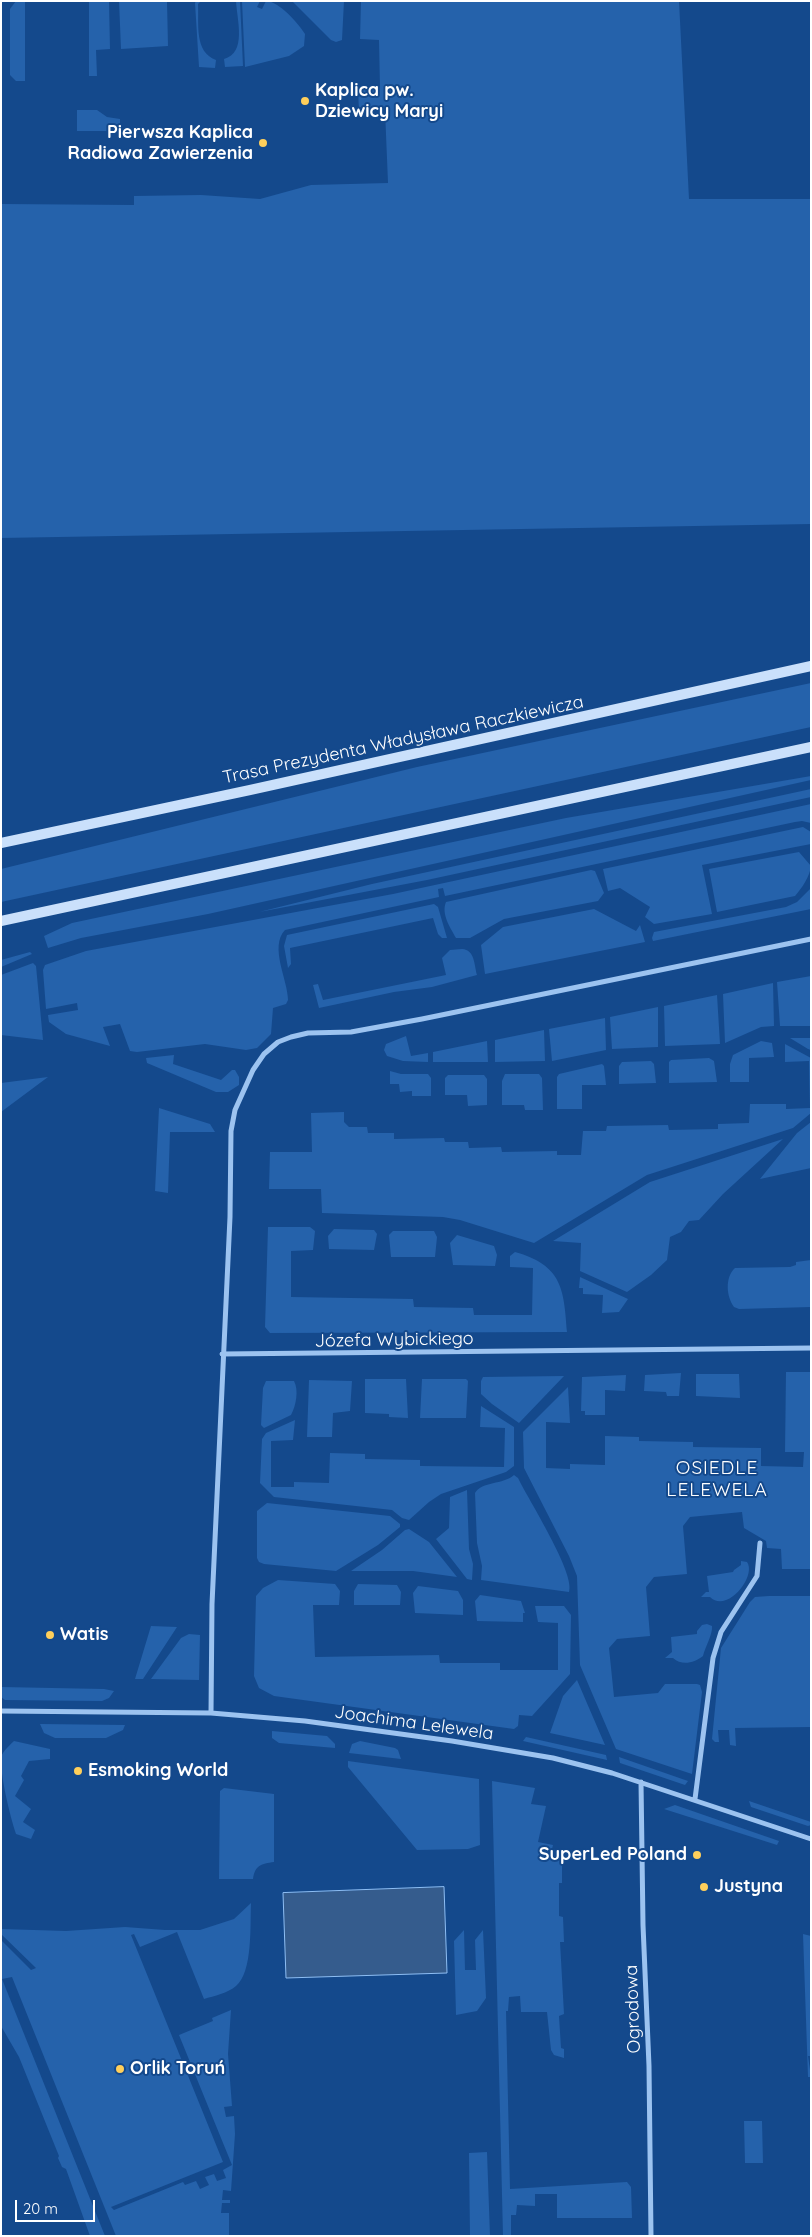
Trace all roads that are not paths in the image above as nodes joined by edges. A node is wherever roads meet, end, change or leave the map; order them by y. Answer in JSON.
{"nodes":[{"id":1,"x":811,"y":666,"type":"edge"},
{"id":2,"x":811,"y":747,"type":"edge"},
{"id":3,"x":1,"y":842,"type":"edge"},
{"id":4,"x":1,"y":921,"type":"edge"},
{"id":5,"x":811,"y":939,"type":"edge"},
{"id":6,"x":811,"y":1348,"type":"edge"},
{"id":7,"x":222,"y":1354,"type":"junction"},
{"id":8,"x":760,"y":1543,"type":"dead end"},
{"id":9,"x":1,"y":1711,"type":"edge"},
{"id":10,"x":211,"y":1713,"type":"junction"},
{"id":11,"x":641,"y":1782,"type":"junction"},
{"id":12,"x":696,"y":1799,"type":"junction"},
{"id":13,"x":811,"y":1839,"type":"edge"},
{"id":14,"x":651,"y":2236,"type":"edge"}],
"edges":[{"from":1,"to":3,"type":"main road","name":"Trasa Prezydenta Władysława Raczkiewicza"},
{"from":2,"to":4,"type":"main road"},
{"from":5,"to":7,"type":"street"},
{"from":6,"to":7,"type":"street","name":"Józefa Wybickiego"},
{"from":7,"to":10,"type":"street"},
{"from":8,"to":12,"type":"street"},
{"from":9,"to":10,"type":"street","name":"Joachima Lelewela"},
{"from":10,"to":11,"type":"street","name":"Joachima Lelewela"},
{"from":11,"to":12,"type":"street","name":"Joachima Lelewela"},
{"from":11,"to":14,"type":"street","name":"Ogrodowa"},
{"from":12,"to":13,"type":"street","name":"Joachima Lelewela"}]}
